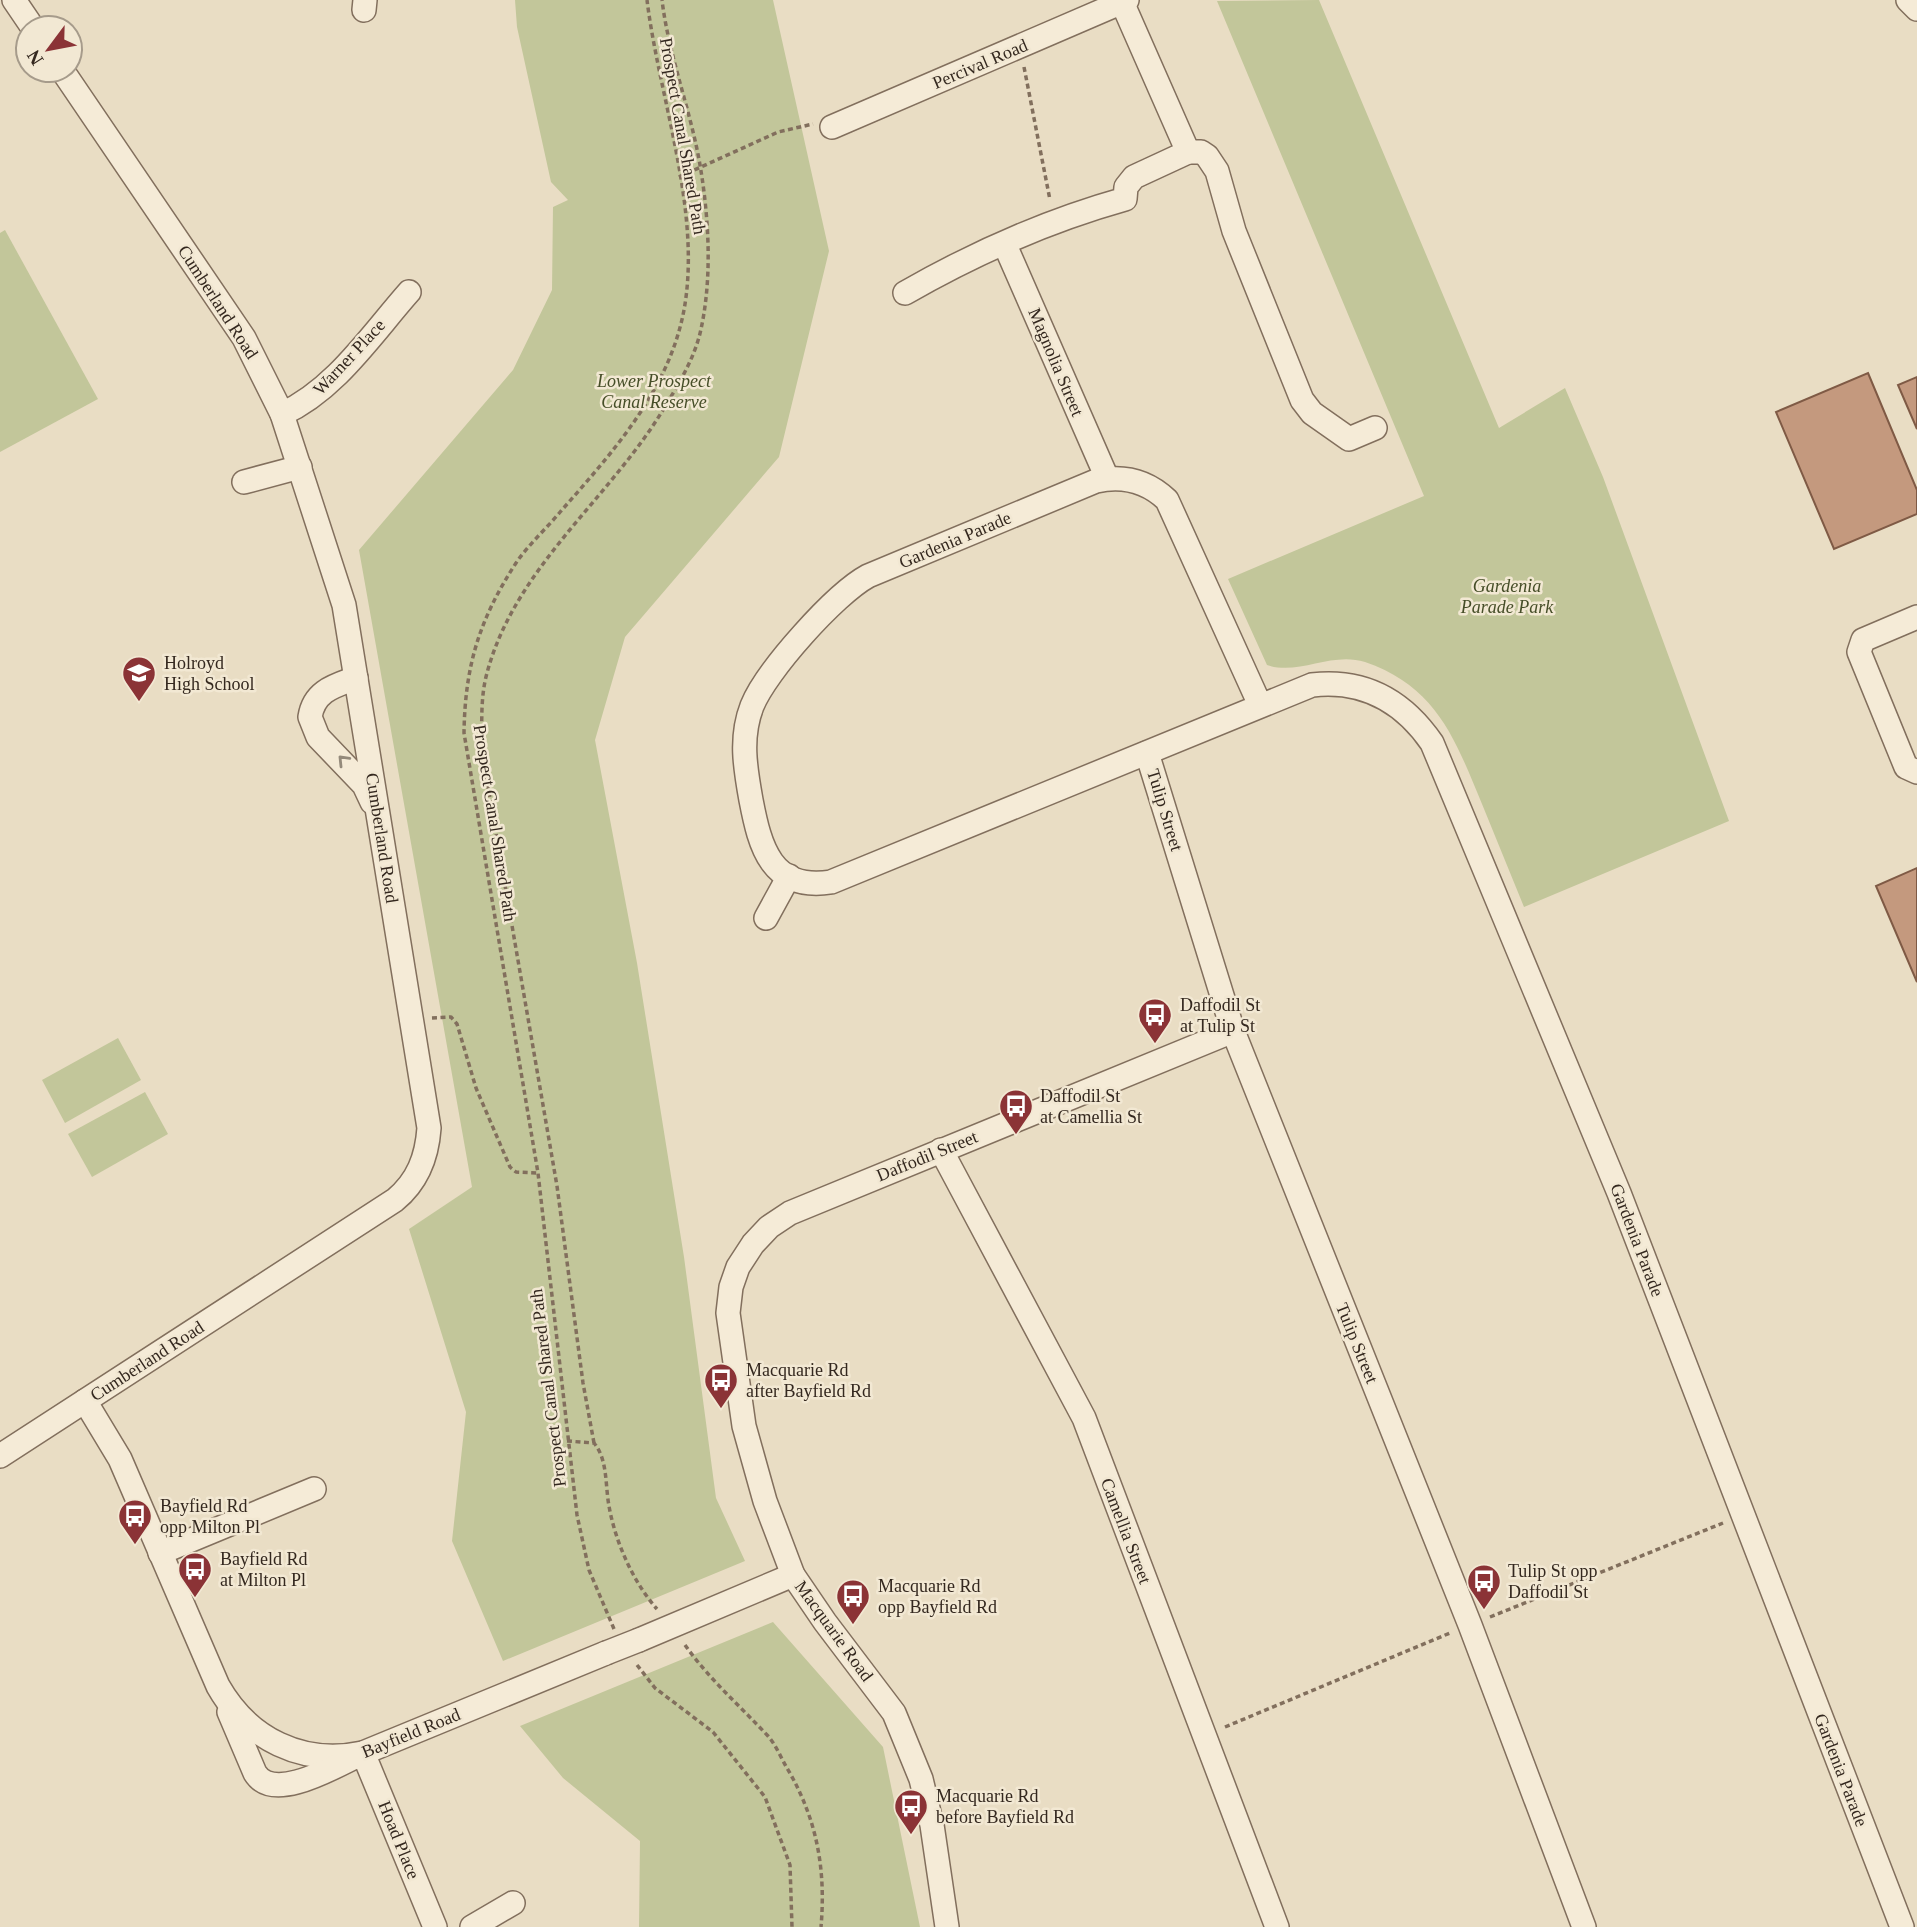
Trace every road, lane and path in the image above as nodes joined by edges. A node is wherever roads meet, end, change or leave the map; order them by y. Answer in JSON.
{"nodes":[{"id":1,"x":647,"y":0,"type":"edge"},
{"id":2,"x":662,"y":0,"type":"edge"},
{"id":3,"x":1908,"y":0,"type":"edge"},
{"id":4,"x":1124,"y":1,"type":"edge"},
{"id":5,"x":1917,"y":9,"type":"edge"},
{"id":6,"x":1020,"y":46,"type":"junction"},
{"id":7,"x":72,"y":84,"type":"edge"},
{"id":8,"x":832,"y":127,"type":"joint"},
{"id":9,"x":1188,"y":152,"type":"junction"},
{"id":10,"x":701,"y":169,"type":"junction"},
{"id":11,"x":679,"y":177,"type":"junction"},
{"id":12,"x":1054,"y":223,"type":"junction"},
{"id":13,"x":1005,"y":245,"type":"junction"},
{"id":14,"x":409,"y":292,"type":"dead end"},
{"id":15,"x":905,"y":293,"type":"dead end"},
{"id":16,"x":282,"y":414,"type":"junction"},
{"id":17,"x":1375,"y":428,"type":"dead end"},
{"id":18,"x":300,"y":467,"type":"junction"},
{"id":19,"x":1107,"y":478,"type":"junction"},
{"id":20,"x":244,"y":482,"type":"dead end"},
{"id":21,"x":1917,"y":617,"type":"edge"},
{"id":22,"x":356,"y":678,"type":"junction"},
{"id":23,"x":1260,"y":705,"type":"junction"},
{"id":24,"x":1147,"y":753,"type":"junction"},
{"id":25,"x":1917,"y":772,"type":"edge"},
{"id":26,"x":379,"y":817,"type":"junction"},
{"id":27,"x":789,"y":876,"type":"junction"},
{"id":28,"x":766,"y":918,"type":"dead end"},
{"id":29,"x":413,"y":1020,"type":"junction"},
{"id":30,"x":1233,"y":1031,"type":"junction"},
{"id":31,"x":941,"y":1150,"type":"junction"},
{"id":32,"x":538,"y":1173,"type":"junction"},
{"id":33,"x":731,"y":1287,"type":"joint"},
{"id":34,"x":85,"y":1401,"type":"junction"},
{"id":35,"x":567,"y":1441,"type":"junction"},
{"id":36,"x":594,"y":1443,"type":"junction"},
{"id":37,"x":0,"y":1456,"type":"edge"},
{"id":38,"x":314,"y":1489,"type":"dead end"},
{"id":39,"x":160,"y":1553,"type":"junction"},
{"id":40,"x":793,"y":1575,"type":"junction"},
{"id":41,"x":611,"y":1624,"type":"dead end"},
{"id":42,"x":671,"y":1626,"type":"junction"},
{"id":43,"x":639,"y":1667,"type":"dead end"},
{"id":44,"x":218,"y":1686,"type":"junction"},
{"id":45,"x":363,"y":1753,"type":"junction"},
{"id":46,"x":513,"y":1903,"type":"dead end"},
{"id":47,"x":435,"y":1927,"type":"edge"},
{"id":48,"x":472,"y":1927,"type":"edge"},
{"id":49,"x":792,"y":1927,"type":"edge"},
{"id":50,"x":821,"y":1927,"type":"edge"},
{"id":51,"x":947,"y":1927,"type":"edge"},
{"id":52,"x":1277,"y":1927,"type":"edge"},
{"id":53,"x":1584,"y":1927,"type":"edge"},
{"id":54,"x":1902,"y":1927,"type":"edge"}],
"edges":[{"from":1,"to":11,"type":"path","name":"Prospect Canal Shared Path"},
{"from":2,"to":10,"type":"path"},
{"from":3,"to":5,"type":"street"},
{"from":4,"to":6,"type":"street","name":"Percival Road"},
{"from":4,"to":9,"type":"street"},
{"from":6,"to":8,"type":"street","name":"Percival Road"},
{"from":6,"to":12,"type":"path"},
{"from":7,"to":16,"type":"street","name":"Cumberland Road"},
{"from":8,"to":10,"type":"path"},
{"from":9,"to":12,"type":"street"},
{"from":9,"to":17,"type":"street"},
{"from":10,"to":11,"type":"path"},
{"from":10,"to":36,"type":"path"},
{"from":11,"to":32,"type":"path","name":"Prospect Canal Shared Path"},
{"from":12,"to":13,"type":"street"},
{"from":13,"to":15,"type":"street"},
{"from":13,"to":19,"type":"street","name":"Magnolia Street"},
{"from":14,"to":16,"type":"street","name":"Warner Place"},
{"from":16,"to":18,"type":"street","name":"Cumberland Road"},
{"from":18,"to":20,"type":"street"},
{"from":18,"to":22,"type":"street","name":"Cumberland Road"},
{"from":19,"to":23,"type":"street"},
{"from":19,"to":27,"type":"street","name":"Gardenia Parade"},
{"from":21,"to":25,"type":"street"},
{"from":22,"to":26,"type":"street","name":"Cumberland Road"},
{"from":26,"to":22,"type":"street","one_way":true},
{"from":23,"to":24,"type":"street","name":"Gardenia Parade"},
{"from":23,"to":54,"type":"street","name":"Gardenia Parade"},
{"from":24,"to":27,"type":"street","name":"Gardenia Parade"},
{"from":24,"to":30,"type":"street","name":"Tulip Street"},
{"from":26,"to":29,"type":"street","name":"Cumberland Road"},
{"from":27,"to":28,"type":"street"},
{"from":29,"to":32,"type":"path"},
{"from":29,"to":34,"type":"street","name":"Cumberland Road"},
{"from":30,"to":31,"type":"street","name":"Daffodil Street"},
{"from":30,"to":53,"type":"street","name":"Tulip Street"},
{"from":31,"to":33,"type":"street","name":"Daffodil Street"},
{"from":31,"to":52,"type":"street","name":"Camellia Street"},
{"from":32,"to":35,"type":"path","name":"Prospect Canal Shared Path"},
{"from":33,"to":40,"type":"street","name":"Macquarie Road"},
{"from":34,"to":37,"type":"street","name":"Cumberland Road"},
{"from":34,"to":39,"type":"street","name":"Bayfield Road"},
{"from":35,"to":36,"type":"path"},
{"from":35,"to":41,"type":"path","name":"Prospect Canal Shared Path"},
{"from":36,"to":42,"type":"path"},
{"from":38,"to":39,"type":"street"},
{"from":39,"to":44,"type":"street","name":"Bayfield Road"},
{"from":40,"to":42,"type":"street","name":"Bayfield Road"},
{"from":40,"to":51,"type":"street","name":"Macquarie Road"},
{"from":42,"to":45,"type":"street","name":"Bayfield Road","bridge":true},
{"from":42,"to":50,"type":"path"},
{"from":43,"to":49,"type":"path"},
{"from":44,"to":45,"type":"street","name":"Bayfield Road"},
{"from":44,"to":45,"type":"street"},
{"from":45,"to":47,"type":"street","name":"Hoad Place"},
{"from":46,"to":48,"type":"street"}]}
